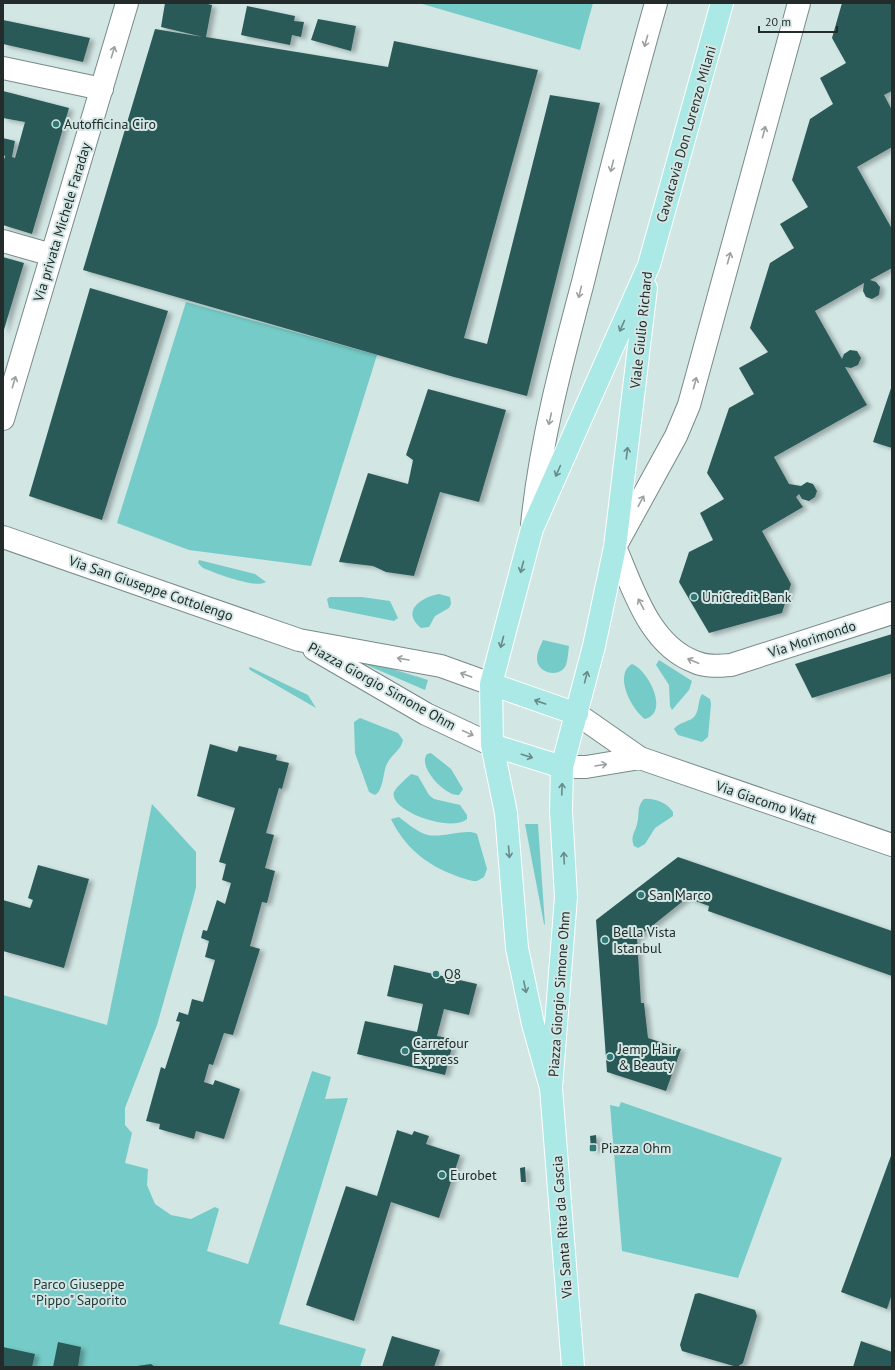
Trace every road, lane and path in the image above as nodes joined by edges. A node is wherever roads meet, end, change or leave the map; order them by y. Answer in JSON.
{"nodes":[{"id":1,"x":127,"y":3,"type":"edge"},
{"id":2,"x":656,"y":3,"type":"edge"},
{"id":3,"x":722,"y":3,"type":"edge"},
{"id":4,"x":799,"y":3,"type":"edge"},
{"id":5,"x":3,"y":68,"type":"edge"},
{"id":6,"x":102,"y":89,"type":"junction"},
{"id":7,"x":3,"y":241,"type":"edge"},
{"id":8,"x":52,"y":255,"type":"junction"},
{"id":9,"x":649,"y":265,"type":"junction"},
{"id":10,"x":3,"y":419,"type":"edge"},
{"id":11,"x":532,"y":529,"type":"junction"},
{"id":12,"x":3,"y":537,"type":"edge"},
{"id":13,"x":615,"y":547,"type":"junction"},
{"id":14,"x":892,"y":613,"type":"edge"},
{"id":15,"x":299,"y":640,"type":"junction"},
{"id":16,"x":491,"y":684,"type":"junction"},
{"id":17,"x":577,"y":714,"type":"junction"},
{"id":18,"x":492,"y":745,"type":"junction"},
{"id":19,"x":640,"y":758,"type":"junction"},
{"id":20,"x":562,"y":767,"type":"junction"},
{"id":21,"x":892,"y":845,"type":"edge"},
{"id":22,"x":551,"y":1088,"type":"junction"},
{"id":23,"x":573,"y":1367,"type":"edge"}],
"edges":[{"from":6,"to":1,"type":"street","name":"Via privata Michele Faraday","one_way":true},
{"from":2,"to":11,"type":"street","one_way":true},
{"from":3,"to":9,"type":"main road","name":"Cavalcavia Don Lorenzo Milani"},
{"from":13,"to":4,"type":"street","one_way":true},
{"from":5,"to":6,"type":"street"},
{"from":6,"to":8,"type":"street","name":"Via privata Michele Faraday"},
{"from":7,"to":8,"type":"street"},
{"from":10,"to":8,"type":"street","name":"Via privata Michele Faraday","one_way":true},
{"from":9,"to":11,"type":"main road","name":"Viale Giulio Richard","one_way":true},
{"from":13,"to":9,"type":"main road","name":"Viale Giulio Richard","one_way":true},
{"from":11,"to":16,"type":"main road","name":"Piazza Giorgio Simone Ohm","one_way":true},
{"from":12,"to":15,"type":"street","name":"Via San Giuseppe Cottolengo"},
{"from":14,"to":13,"type":"street","name":"Via Morimondo","one_way":true},
{"from":17,"to":13,"type":"main road","name":"Piazza Giorgio Simone Ohm","one_way":true},
{"from":16,"to":15,"type":"street","name":"Piazza Giorgio Simone Ohm","one_way":true},
{"from":15,"to":18,"type":"street","name":"Piazza Giorgio Simone Ohm","one_way":true},
{"from":17,"to":16,"type":"main road","name":"Piazza Giorgio Simone Ohm","one_way":true},
{"from":16,"to":18,"type":"main road","name":"Piazza Giorgio Simone Ohm"},
{"from":17,"to":19,"type":"street","name":"Piazza Giorgio Simone Ohm"},
{"from":17,"to":20,"type":"main road","name":"Piazza Giorgio Simone Ohm"},
{"from":18,"to":20,"type":"main road","name":"Piazza Giorgio Simone Ohm","one_way":true},
{"from":18,"to":22,"type":"main road","name":"Piazza Giorgio Simone Ohm","one_way":true},
{"from":20,"to":19,"type":"street","name":"Piazza Giorgio Simone Ohm","one_way":true},
{"from":19,"to":21,"type":"street","name":"Via Giacomo Watt"},
{"from":22,"to":20,"type":"main road","name":"Piazza Giorgio Simone Ohm","one_way":true},
{"from":22,"to":23,"type":"main road","name":"Via Santa Rita da Cascia"}]}
